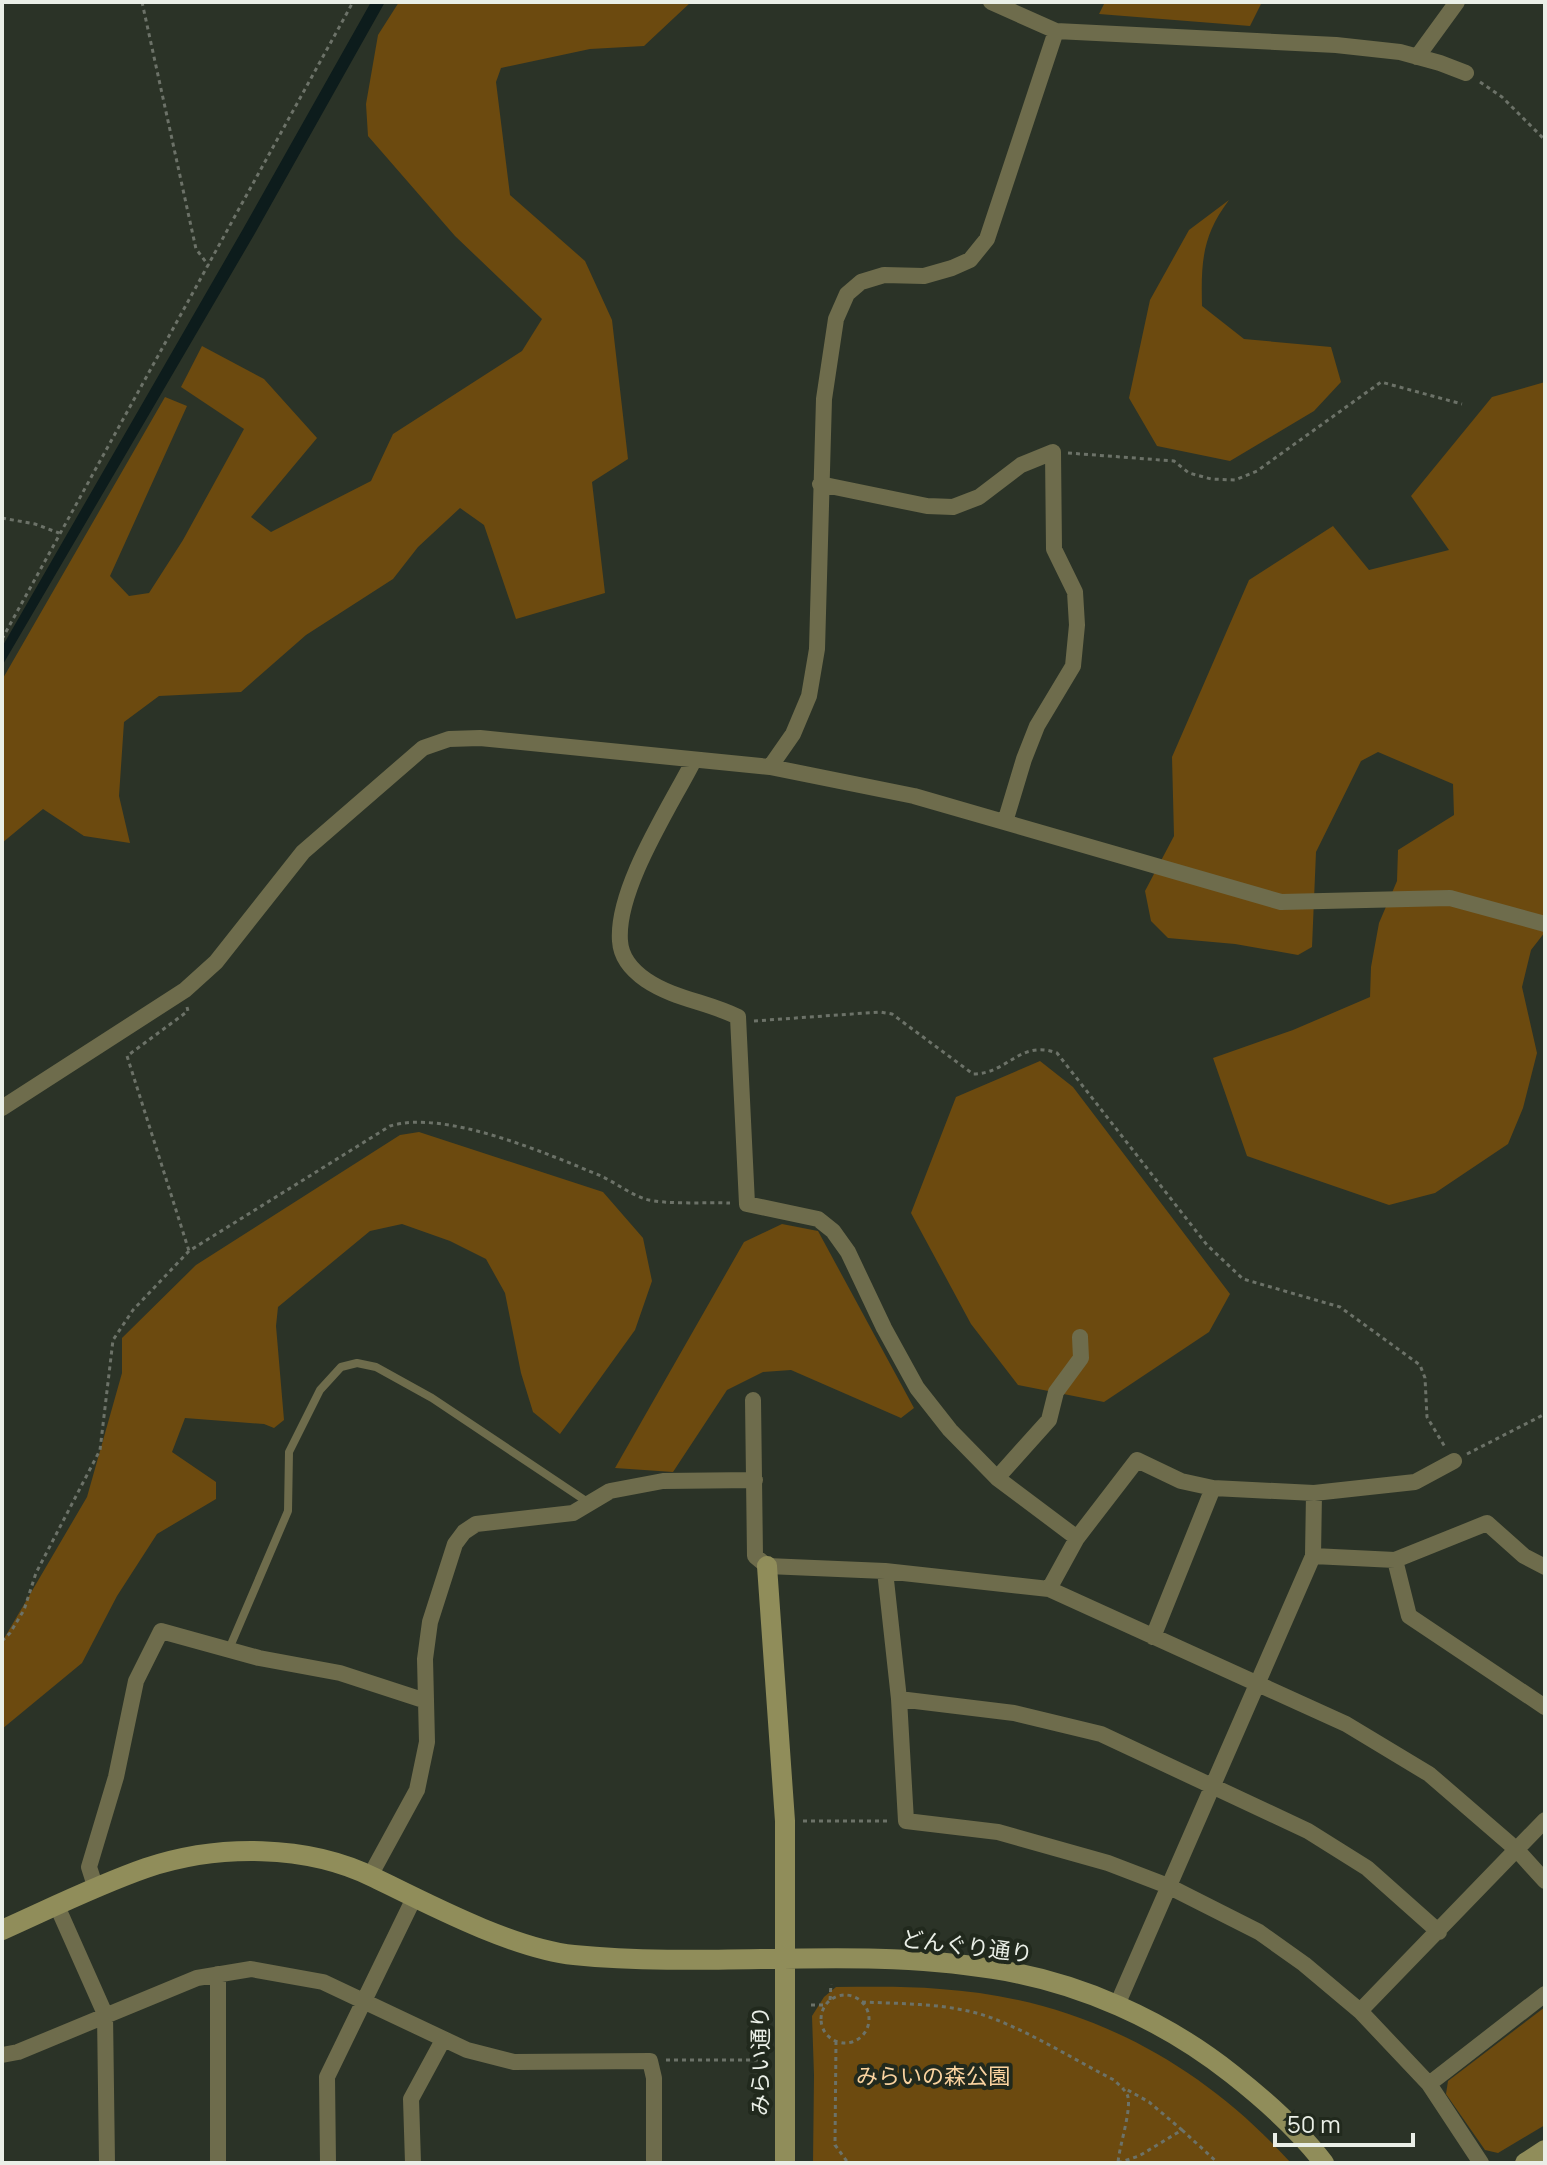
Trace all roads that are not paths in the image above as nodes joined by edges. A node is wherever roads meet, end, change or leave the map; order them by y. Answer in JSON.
{"nodes":[{"id":1,"x":991,"y":2,"type":"edge"},
{"id":2,"x":1457,"y":2,"type":"edge"},
{"id":3,"x":1056,"y":31,"type":"junction"},
{"id":4,"x":1417,"y":57,"type":"junction"},
{"id":5,"x":1466,"y":73,"type":"road end"},
{"id":6,"x":820,"y":484,"type":"junction"},
{"id":7,"x":694,"y":760,"type":"junction"},
{"id":8,"x":770,"y":767,"type":"junction"},
{"id":9,"x":1005,"y":822,"type":"junction"},
{"id":10,"x":1545,"y":924,"type":"edge"},
{"id":11,"x":2,"y":1108,"type":"edge"},
{"id":12,"x":1080,"y":1337,"type":"dead end"},
{"id":13,"x":753,"y":1400,"type":"dead end"},
{"id":14,"x":1454,"y":1461,"type":"road end"},
{"id":15,"x":997,"y":1478,"type":"junction"},
{"id":16,"x":755,"y":1480,"type":"junction"},
{"id":17,"x":1213,"y":1488,"type":"junction"},
{"id":18,"x":1314,"y":1493,"type":"junction"},
{"id":19,"x":589,"y":1503,"type":"junction"},
{"id":20,"x":1077,"y":1538,"type":"junction"},
{"id":21,"x":1313,"y":1556,"type":"junction"},
{"id":22,"x":1395,"y":1560,"type":"junction"},
{"id":23,"x":767,"y":1566,"type":"junction"},
{"id":24,"x":1545,"y":1567,"type":"edge"},
{"id":25,"x":885,"y":1571,"type":"junction"},
{"id":26,"x":1049,"y":1589,"type":"junction"},
{"id":27,"x":1153,"y":1637,"type":"junction"},
{"id":28,"x":229,"y":1650,"type":"junction"},
{"id":29,"x":1256,"y":1683,"type":"junction"},
{"id":30,"x":899,"y":1699,"type":"junction"},
{"id":31,"x":426,"y":1701,"type":"junction"},
{"id":32,"x":1545,"y":1707,"type":"edge"},
{"id":33,"x":1212,"y":1785,"type":"junction"},
{"id":34,"x":1545,"y":1820,"type":"edge"},
{"id":35,"x":1517,"y":1850,"type":"junction"},
{"id":36,"x":370,"y":1876,"type":"junction"},
{"id":37,"x":1545,"y":1881,"type":"edge"},
{"id":38,"x":1168,"y":1886,"type":"junction"},
{"id":39,"x":96,"y":1889,"type":"junction"},
{"id":40,"x":414,"y":1898,"type":"junction"},
{"id":41,"x":57,"y":1906,"type":"junction"},
{"id":42,"x":2,"y":1930,"type":"edge"},
{"id":43,"x":1439,"y":1932,"type":"junction"},
{"id":44,"x":784,"y":1960,"type":"junction"},
{"id":45,"x":218,"y":1974,"type":"junction"},
{"id":46,"x":1545,"y":1994,"type":"edge"},
{"id":47,"x":365,"y":2001,"type":"junction"},
{"id":48,"x":1117,"y":2005,"type":"junction"},
{"id":49,"x":1360,"y":2011,"type":"junction"},
{"id":50,"x":105,"y":2014,"type":"junction"},
{"id":51,"x":443,"y":2040,"type":"junction"},
{"id":52,"x":2,"y":2055,"type":"edge"},
{"id":53,"x":1429,"y":2084,"type":"junction"},
{"id":54,"x":1545,"y":2150,"type":"edge"},
{"id":55,"x":107,"y":2163,"type":"edge"},
{"id":56,"x":218,"y":2163,"type":"edge"},
{"id":57,"x":328,"y":2163,"type":"edge"},
{"id":58,"x":413,"y":2163,"type":"edge"},
{"id":59,"x":654,"y":2163,"type":"edge"},
{"id":60,"x":785,"y":2163,"type":"edge"},
{"id":61,"x":1324,"y":2163,"type":"edge"},
{"id":62,"x":1481,"y":2163,"type":"edge"},
{"id":63,"x":1525,"y":2163,"type":"edge"}],
"edges":[{"from":1,"to":3,"type":"street"},
{"from":2,"to":4,"type":"street"},
{"from":3,"to":4,"type":"street"},
{"from":3,"to":6,"type":"street"},
{"from":4,"to":5,"type":"street"},
{"from":6,"to":8,"type":"street"},
{"from":6,"to":9,"type":"street"},
{"from":7,"to":8,"type":"street"},
{"from":7,"to":11,"type":"street"},
{"from":7,"to":15,"type":"street"},
{"from":8,"to":9,"type":"street"},
{"from":9,"to":10,"type":"street"},
{"from":12,"to":15,"type":"street"},
{"from":13,"to":16,"type":"street"},
{"from":14,"to":18,"type":"street"},
{"from":15,"to":20,"type":"street"},
{"from":16,"to":19,"type":"street"},
{"from":16,"to":23,"type":"street"},
{"from":17,"to":18,"type":"street"},
{"from":17,"to":20,"type":"street"},
{"from":17,"to":27,"type":"street"},
{"from":18,"to":21,"type":"street"},
{"from":19,"to":28,"type":"lane"},
{"from":19,"to":31,"type":"street"},
{"from":20,"to":26,"type":"street"},
{"from":21,"to":22,"type":"street"},
{"from":21,"to":29,"type":"street"},
{"from":22,"to":24,"type":"street"},
{"from":22,"to":32,"type":"street"},
{"from":23,"to":25,"type":"street"},
{"from":23,"to":44,"type":"street","name":"みらい通り"},
{"from":25,"to":26,"type":"street"},
{"from":25,"to":30,"type":"street"},
{"from":26,"to":27,"type":"street"},
{"from":27,"to":29,"type":"street"},
{"from":28,"to":31,"type":"street"},
{"from":28,"to":39,"type":"street"},
{"from":29,"to":33,"type":"street"},
{"from":29,"to":35,"type":"street"},
{"from":30,"to":33,"type":"street"},
{"from":30,"to":38,"type":"street"},
{"from":31,"to":36,"type":"street"},
{"from":33,"to":38,"type":"street"},
{"from":33,"to":43,"type":"street"},
{"from":34,"to":35,"type":"street"},
{"from":35,"to":37,"type":"street"},
{"from":35,"to":43,"type":"street"},
{"from":36,"to":39,"type":"street","name":"どんぐり通り"},
{"from":36,"to":40,"type":"street","name":"どんぐり通り"},
{"from":38,"to":48,"type":"street"},
{"from":38,"to":49,"type":"street"},
{"from":39,"to":41,"type":"street","name":"どんぐり通り"},
{"from":40,"to":44,"type":"street","name":"どんぐり通り"},
{"from":40,"to":47,"type":"street"},
{"from":41,"to":42,"type":"street","name":"どんぐり通り"},
{"from":41,"to":50,"type":"street"},
{"from":43,"to":49,"type":"street"},
{"from":44,"to":48,"type":"street","name":"どんぐり通り"},
{"from":44,"to":60,"type":"street","name":"みらい通り"},
{"from":45,"to":47,"type":"street"},
{"from":45,"to":50,"type":"street"},
{"from":45,"to":56,"type":"street"},
{"from":46,"to":53,"type":"street"},
{"from":47,"to":51,"type":"street"},
{"from":47,"to":57,"type":"street"},
{"from":48,"to":61,"type":"street","name":"どんぐり通り"},
{"from":49,"to":53,"type":"street"},
{"from":50,"to":52,"type":"street"},
{"from":50,"to":55,"type":"street"},
{"from":51,"to":58,"type":"street"},
{"from":51,"to":59,"type":"street"},
{"from":53,"to":62,"type":"street"},
{"from":54,"to":63,"type":"street"}]}
